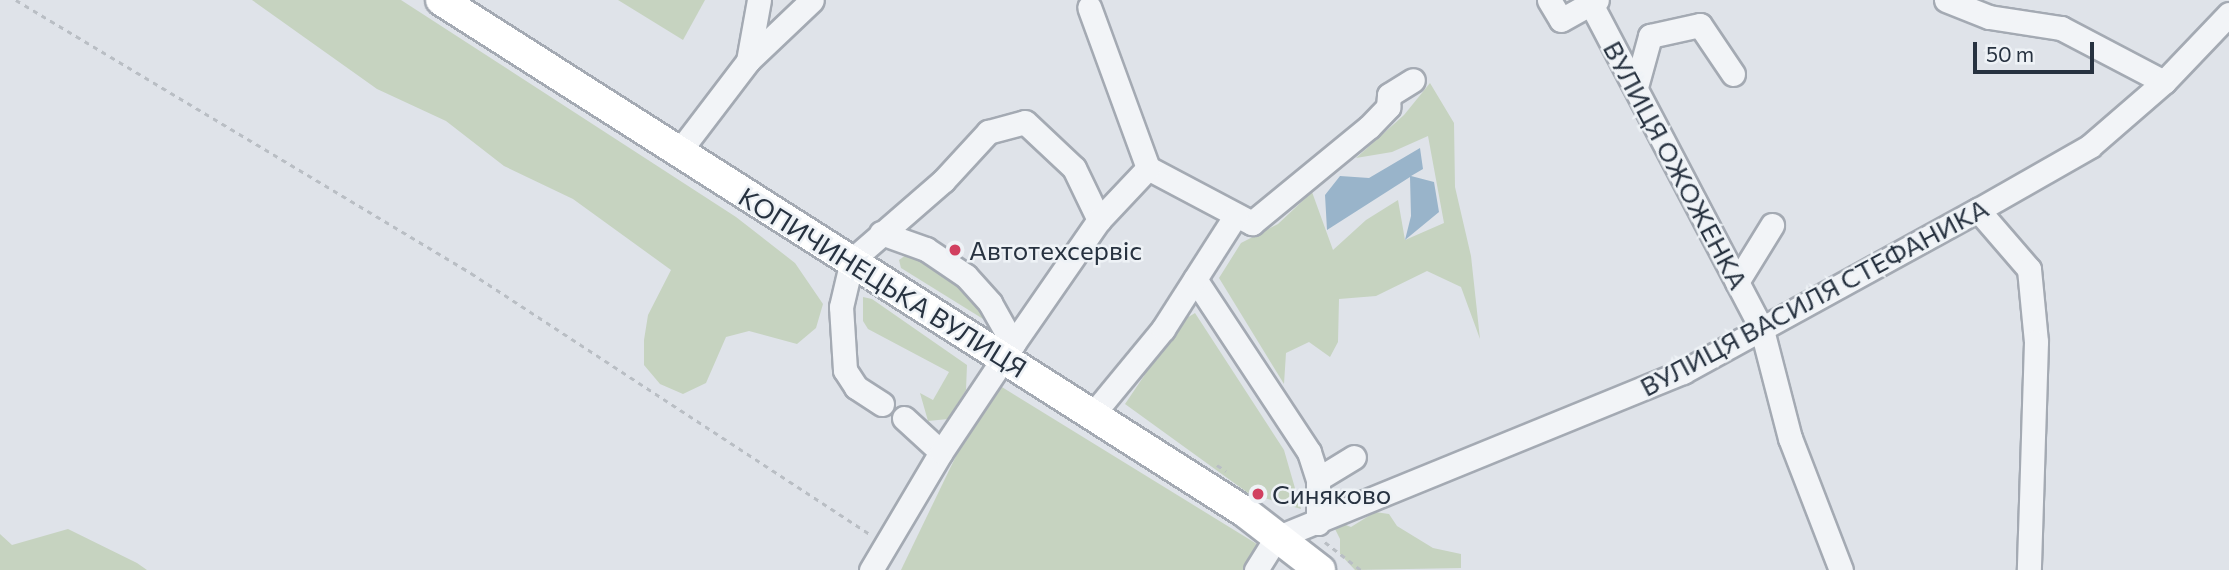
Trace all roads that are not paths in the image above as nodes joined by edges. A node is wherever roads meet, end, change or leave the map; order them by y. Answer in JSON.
{"nodes":[{"id":1,"x":441,"y":0,"type":"edge"},
{"id":2,"x":465,"y":0,"type":"edge"},
{"id":3,"x":481,"y":0,"type":"edge"},
{"id":4,"x":759,"y":0,"type":"edge"},
{"id":5,"x":812,"y":0,"type":"edge"},
{"id":6,"x":1549,"y":0,"type":"edge"},
{"id":7,"x":1946,"y":0,"type":"edge"},
{"id":8,"x":1093,"y":2,"type":"edge"},
{"id":9,"x":1593,"y":2,"type":"edge"},
{"id":10,"x":2229,"y":14,"type":"edge"},
{"id":11,"x":513,"y":47,"type":"junction"},
{"id":12,"x":748,"y":61,"type":"junction"},
{"id":13,"x":1733,"y":74,"type":"dead end"},
{"id":14,"x":1413,"y":80,"type":"dead end"},
{"id":15,"x":2164,"y":82,"type":"junction"},
{"id":16,"x":1636,"y":87,"type":"junction"},
{"id":17,"x":678,"y":153,"type":"junction"},
{"id":18,"x":1148,"y":168,"type":"junction"},
{"id":19,"x":1978,"y":210,"type":"junction"},
{"id":20,"x":1236,"y":215,"type":"junction"},
{"id":21,"x":1099,"y":220,"type":"junction"},
{"id":22,"x":1772,"y":225,"type":"dead end"},
{"id":23,"x":881,"y":233,"type":"junction"},
{"id":24,"x":852,"y":260,"type":"junction"},
{"id":25,"x":1195,"y":279,"type":"junction"},
{"id":26,"x":1737,"y":282,"type":"junction"},
{"id":27,"x":1762,"y":330,"type":"junction"},
{"id":28,"x":1009,"y":351,"type":"junction"},
{"id":29,"x":882,"y":404,"type":"dead end"},
{"id":30,"x":1093,"y":414,"type":"junction"},
{"id":31,"x":904,"y":418,"type":"dead end"},
{"id":32,"x":941,"y":452,"type":"junction"},
{"id":33,"x":1354,"y":457,"type":"dead end"},
{"id":34,"x":1318,"y":479,"type":"junction"},
{"id":35,"x":1318,"y":523,"type":"junction"},
{"id":36,"x":1276,"y":538,"type":"junction"},
{"id":37,"x":871,"y":570,"type":"edge"},
{"id":38,"x":1256,"y":570,"type":"edge"},
{"id":39,"x":1320,"y":570,"type":"edge"},
{"id":40,"x":1841,"y":570,"type":"edge"},
{"id":41,"x":2029,"y":570,"type":"edge"}],
"edges":[{"from":1,"to":11,"type":"main road","name":"КОПИЧИНЕЦЬКА ВУЛИЦЯ"},
{"from":2,"to":11,"type":"main road"},
{"from":3,"to":11,"type":"main road"},
{"from":4,"to":12,"type":"street"},
{"from":5,"to":12,"type":"street"},
{"from":6,"to":9,"type":"street"},
{"from":7,"to":15,"type":"street"},
{"from":8,"to":18,"type":"street"},
{"from":9,"to":16,"type":"street","name":"ВУЛИЦЯ ОЖОЖЕНКА"},
{"from":10,"to":15,"type":"street","name":"ВУЛИЦЯ ВАСИЛЯ СТЕФАНИКА"},
{"from":11,"to":17,"type":"main road","name":"КОПИЧИНЕЦЬКА ВУЛИЦЯ"},
{"from":12,"to":17,"type":"street"},
{"from":13,"to":16,"type":"street"},
{"from":14,"to":20,"type":"street"},
{"from":15,"to":19,"type":"street","name":"ВУЛИЦЯ ВАСИЛЯ СТЕФАНИКА"},
{"from":16,"to":26,"type":"street","name":"ВУЛИЦЯ ОЖОЖЕНКА"},
{"from":17,"to":24,"type":"main road","name":"КОПИЧИНЕЦЬКА ВУЛИЦЯ"},
{"from":18,"to":20,"type":"street"},
{"from":18,"to":21,"type":"street"},
{"from":19,"to":27,"type":"street","name":"ВУЛИЦЯ ВАСИЛЯ СТЕФАНИКА"},
{"from":19,"to":41,"type":"street"},
{"from":20,"to":25,"type":"street"},
{"from":21,"to":23,"type":"street"},
{"from":21,"to":28,"type":"street"},
{"from":22,"to":26,"type":"street"},
{"from":23,"to":24,"type":"street"},
{"from":23,"to":28,"type":"street"},
{"from":24,"to":28,"type":"main road","name":"КОПИЧИНЕЦЬКА ВУЛИЦЯ"},
{"from":24,"to":29,"type":"street"},
{"from":25,"to":30,"type":"street"},
{"from":25,"to":34,"type":"street"},
{"from":26,"to":27,"type":"street","name":"ВУЛИЦЯ ОЖОЖЕНКА"},
{"from":27,"to":35,"type":"street","name":"ВУЛИЦЯ ВАСИЛЯ СТЕФАНИКА"},
{"from":27,"to":40,"type":"street","name":"ВУЛИЦЯ ОЖОЖЕНКА"},
{"from":28,"to":30,"type":"main road","name":"КОПИЧИНЕЦЬКА ВУЛИЦЯ"},
{"from":28,"to":32,"type":"street"},
{"from":30,"to":36,"type":"main road","name":"КОПИЧИНЕЦЬКА ВУЛИЦЯ"},
{"from":31,"to":32,"type":"street"},
{"from":32,"to":37,"type":"street"},
{"from":33,"to":34,"type":"street"},
{"from":34,"to":35,"type":"street"},
{"from":35,"to":36,"type":"street","name":"ВУЛИЦЯ ВАСИЛЯ СТЕФАНИКА"},
{"from":36,"to":38,"type":"street"},
{"from":36,"to":39,"type":"main road","name":"КОПИЧИНЕЦЬКА ВУЛИЦЯ"}]}
